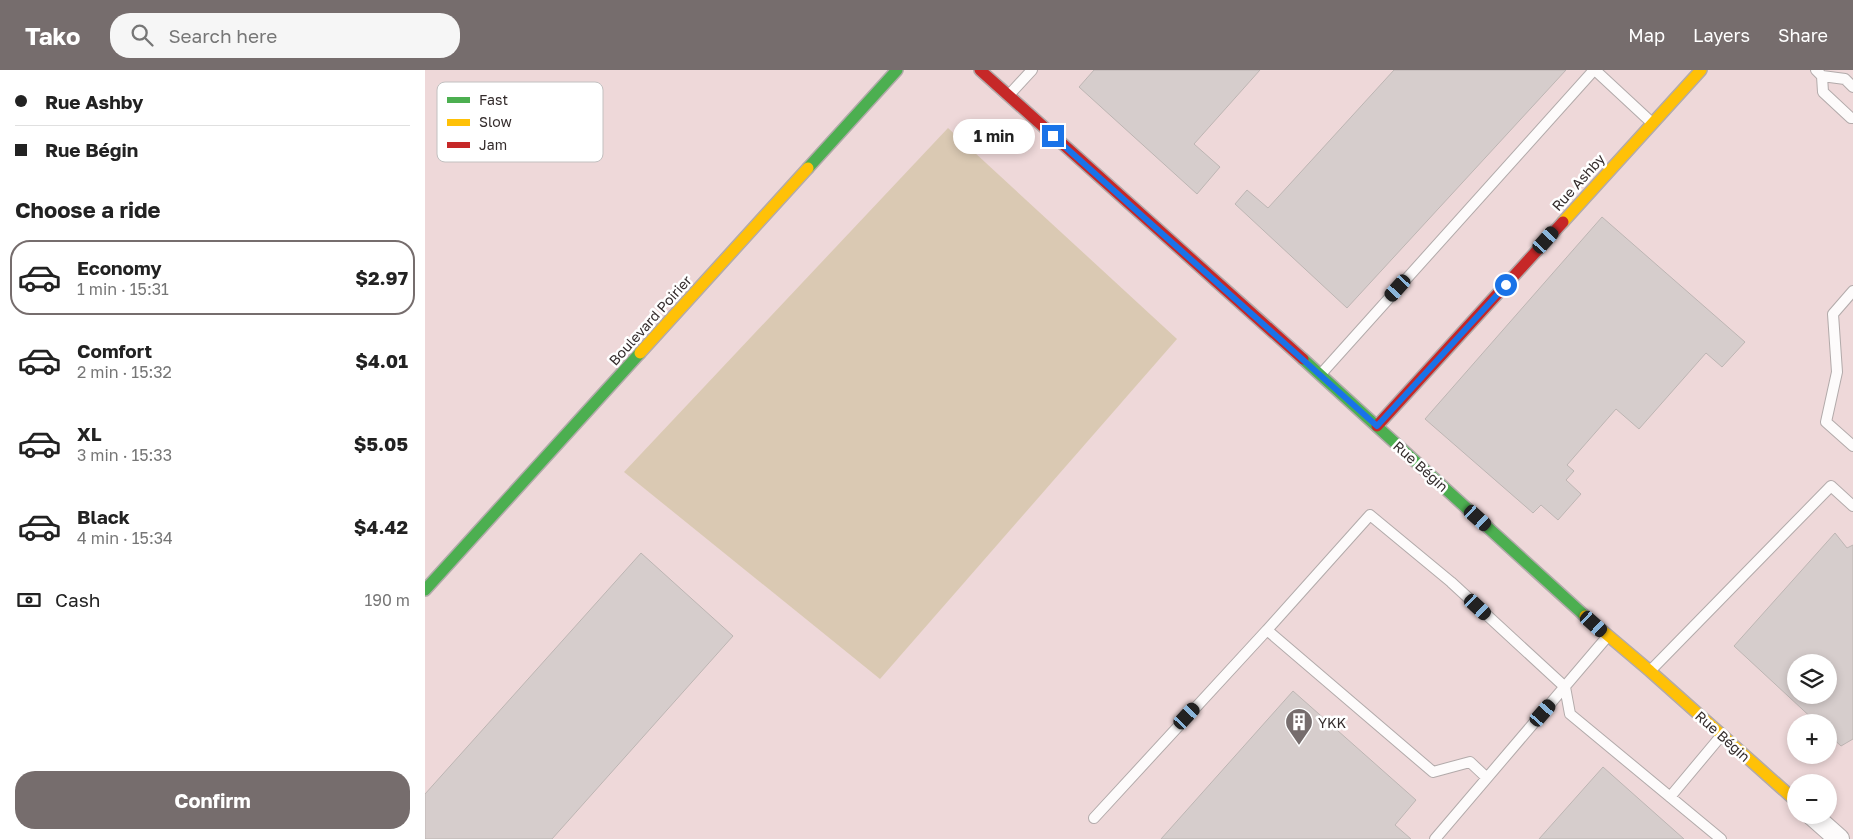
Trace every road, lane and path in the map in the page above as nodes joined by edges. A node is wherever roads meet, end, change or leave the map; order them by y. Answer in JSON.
{"nodes":[{"id":1,"x":897,"y":70,"type":"edge"},
{"id":2,"x":980,"y":70,"type":"edge"},
{"id":3,"x":1032,"y":70,"type":"edge"},
{"id":4,"x":1594,"y":70,"type":"edge"},
{"id":5,"x":1701,"y":70,"type":"edge"},
{"id":6,"x":1819,"y":73,"type":"edge"},
{"id":7,"x":1853,"y":87,"type":"edge"},
{"id":8,"x":1009,"y":96,"type":"junction"},
{"id":9,"x":1853,"y":118,"type":"edge"},
{"id":10,"x":1652,"y":123,"type":"junction"},
{"id":11,"x":1853,"y":291,"type":"edge"},
{"id":12,"x":1320,"y":375,"type":"junction"},
{"id":13,"x":1377,"y":426,"type":"junction"},
{"id":14,"x":1853,"y":446,"type":"edge"},
{"id":15,"x":1853,"y":506,"type":"edge"},
{"id":16,"x":425,"y":590,"type":"edge"},
{"id":17,"x":1267,"y":630,"type":"junction"},
{"id":18,"x":1608,"y":637,"type":"junction"},
{"id":19,"x":1650,"y":670,"type":"junction"},
{"id":20,"x":1565,"y":687,"type":"junction"},
{"id":21,"x":1722,"y":735,"type":"junction"},
{"id":22,"x":1487,"y":778,"type":"junction"},
{"id":23,"x":1787,"y":793,"type":"edge"},
{"id":24,"x":1670,"y":797,"type":"junction"},
{"id":25,"x":1094,"y":818,"type":"dead end"},
{"id":26,"x":1822,"y":824,"type":"edge"},
{"id":27,"x":1435,"y":839,"type":"edge"},
{"id":28,"x":1721,"y":839,"type":"edge"},
{"id":29,"x":1839,"y":839,"type":"edge"}],
"edges":[{"from":1,"to":16,"type":"street","name":"Boulevard Poirier"},
{"from":2,"to":8,"type":"street","name":"Rue Bégin"},
{"from":3,"to":8,"type":"lane"},
{"from":4,"to":10,"type":"lane"},
{"from":4,"to":12,"type":"lane"},
{"from":5,"to":10,"type":"street","name":"Rue Ashby"},
{"from":6,"to":7,"type":"lane"},
{"from":6,"to":9,"type":"lane"},
{"from":8,"to":12,"type":"street","name":"Rue Bégin"},
{"from":10,"to":13,"type":"street","name":"Rue Ashby"},
{"from":11,"to":14,"type":"lane"},
{"from":12,"to":13,"type":"street","name":"Rue Bégin"},
{"from":13,"to":18,"type":"street","name":"Rue Bégin"},
{"from":15,"to":19,"type":"lane"},
{"from":17,"to":20,"type":"lane"},
{"from":17,"to":22,"type":"lane"},
{"from":17,"to":25,"type":"lane"},
{"from":18,"to":19,"type":"street","name":"Rue Bégin"},
{"from":18,"to":20,"type":"lane"},
{"from":19,"to":21,"type":"street","name":"Rue Bégin"},
{"from":20,"to":22,"type":"lane"},
{"from":20,"to":24,"type":"lane"},
{"from":21,"to":23,"type":"street","name":"Rue Bégin"},
{"from":21,"to":24,"type":"lane"},
{"from":22,"to":27,"type":"lane"},
{"from":24,"to":28,"type":"lane"},
{"from":26,"to":29,"type":"street"}]}
